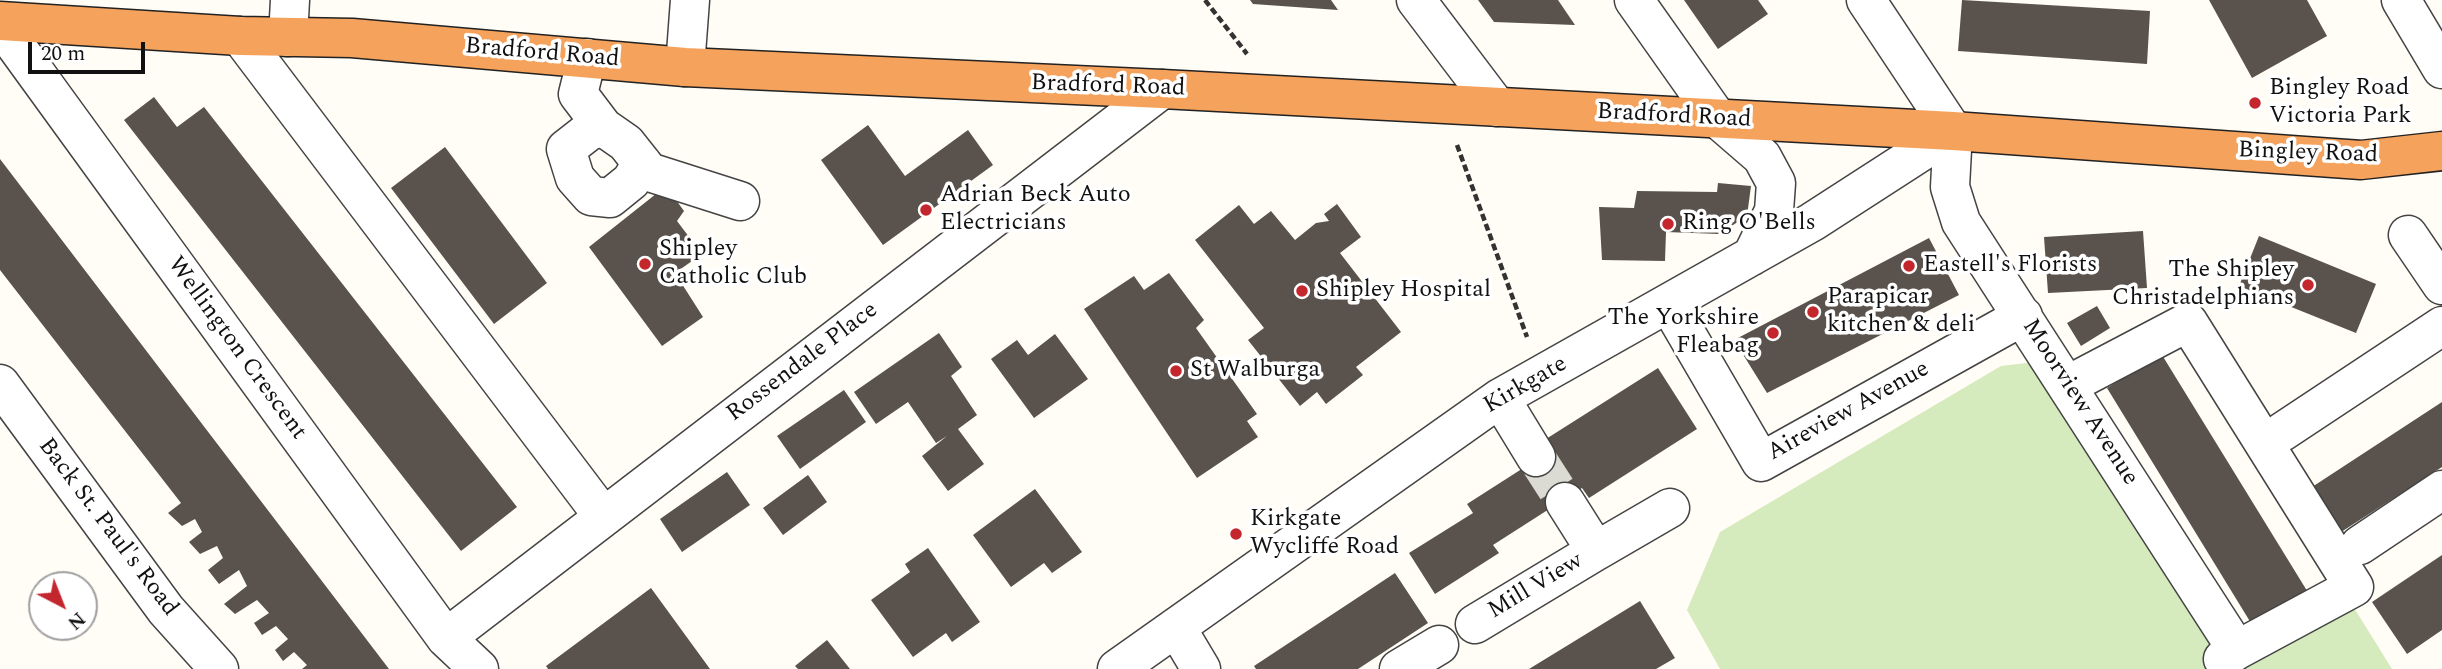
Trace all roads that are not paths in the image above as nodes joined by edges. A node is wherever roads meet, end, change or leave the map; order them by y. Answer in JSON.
{"nodes":[{"id":1,"x":690,"y":0,"type":"edge"},
{"id":2,"x":1416,"y":0,"type":"edge"},
{"id":3,"x":1634,"y":0,"type":"edge"},
{"id":4,"x":1866,"y":0,"type":"edge"},
{"id":5,"x":2401,"y":0,"type":"edge"},
{"id":6,"x":289,"y":18,"type":"edge"},
{"id":7,"x":0,"y":23,"type":"edge"},
{"id":8,"x":240,"y":36,"type":"junction"},
{"id":9,"x":587,"y":58,"type":"junction"},
{"id":10,"x":685,"y":67,"type":"junction"},
{"id":11,"x":2442,"y":69,"type":"edge"},
{"id":12,"x":1162,"y":89,"type":"junction"},
{"id":13,"x":1497,"y":107,"type":"junction"},
{"id":14,"x":1718,"y":119,"type":"junction"},
{"id":15,"x":603,"y":127,"type":"junction"},
{"id":16,"x":1953,"y":131,"type":"junction"},
{"id":17,"x":2216,"y":150,"type":"joint"},
{"id":18,"x":2442,"y":151,"type":"edge"},
{"id":19,"x":642,"y":163,"type":"junction"},
{"id":20,"x":740,"y":201,"type":"dead end"},
{"id":21,"x":2408,"y":235,"type":"dead end"},
{"id":22,"x":1752,"y":256,"type":"junction"},
{"id":23,"x":2442,"y":285,"type":"edge"},
{"id":24,"x":1669,"y":304,"type":"junction"},
{"id":25,"x":2024,"y":316,"type":"junction"},
{"id":26,"x":2442,"y":326,"type":"edge"},
{"id":27,"x":0,"y":384,"type":"edge"},
{"id":28,"x":2068,"y":386,"type":"junction"},
{"id":29,"x":1500,"y":398,"type":"junction"},
{"id":30,"x":2282,"y":432,"type":"dead end"},
{"id":31,"x":1536,"y":457,"type":"tunnel mouth"},
{"id":32,"x":2442,"y":491,"type":"edge"},
{"id":33,"x":1565,"y":502,"type":"tunnel mouth"},
{"id":34,"x":1670,"y":508,"type":"dead end"},
{"id":35,"x":603,"y":516,"type":"junction"},
{"id":36,"x":2360,"y":545,"type":"dead end"},
{"id":37,"x":1596,"y":551,"type":"junction"},
{"id":38,"x":1475,"y":624,"type":"dead end"},
{"id":39,"x":1176,"y":627,"type":"junction"},
{"id":40,"x":446,"y":638,"type":"junction"},
{"id":41,"x":1439,"y":645,"type":"dead end"},
{"id":42,"x":219,"y":669,"type":"edge"},
{"id":43,"x":479,"y":669,"type":"edge"},
{"id":44,"x":1117,"y":669,"type":"edge"},
{"id":45,"x":1201,"y":669,"type":"edge"},
{"id":46,"x":1399,"y":669,"type":"edge"}],
"edges":[{"from":1,"to":10,"type":"street"},
{"from":2,"to":13,"type":"street"},
{"from":3,"to":14,"type":"street"},
{"from":4,"to":16,"type":"street"},
{"from":5,"to":11,"type":"street"},
{"from":6,"to":8,"type":"highway","name":"Bradford Road"},
{"from":6,"to":9,"type":"highway","name":"Bradford Road"},
{"from":7,"to":8,"type":"highway","name":"Bradford Road"},
{"from":7,"to":40,"type":"street","name":"Wellington Crescent"},
{"from":8,"to":35,"type":"street"},
{"from":9,"to":10,"type":"highway","name":"Bradford Road"},
{"from":9,"to":15,"type":"street"},
{"from":10,"to":12,"type":"highway","name":"Bradford Road"},
{"from":12,"to":13,"type":"highway","name":"Bradford Road"},
{"from":12,"to":35,"type":"street","name":"Rossendale Place"},
{"from":13,"to":14,"type":"highway","name":"Bradford Road"},
{"from":14,"to":16,"type":"highway","name":"Bradford Road"},
{"from":14,"to":22,"type":"street"},
{"from":15,"to":19,"type":"street"},
{"from":15,"to":19,"type":"street"},
{"from":16,"to":17,"type":"highway","name":"Bradford Road"},
{"from":16,"to":22,"type":"street","name":"Kirkgate"},
{"from":16,"to":25,"type":"street","name":"Moorview Avenue"},
{"from":17,"to":18,"type":"highway","name":"Bingley Road"},
{"from":19,"to":20,"type":"street"},
{"from":21,"to":23,"type":"street"},
{"from":22,"to":24,"type":"street","name":"Kirkgate"},
{"from":24,"to":25,"type":"street","name":"Aireview Avenue"},
{"from":24,"to":29,"type":"street","name":"Kirkgate"},
{"from":25,"to":28,"type":"street","name":"Moorview Avenue"},
{"from":26,"to":30,"type":"street"},
{"from":27,"to":42,"type":"street","name":"Back St. Paul's Road"},
{"from":28,"to":28,"type":"street","name":"Moorview Avenue"},
{"from":29,"to":31,"type":"street"},
{"from":29,"to":39,"type":"street","name":"Kirkgate"},
{"from":32,"to":36,"type":"street"},
{"from":33,"to":37,"type":"street","name":"Mill View"},
{"from":34,"to":37,"type":"street","name":"Mill View"},
{"from":35,"to":40,"type":"street","name":"Rossendale Place"},
{"from":37,"to":38,"type":"street","name":"Mill View"},
{"from":39,"to":44,"type":"street","name":"Kirkgate"},
{"from":39,"to":45,"type":"street"},
{"from":40,"to":43,"type":"street","name":"Wellington Crescent"},
{"from":41,"to":46,"type":"street"}]}
